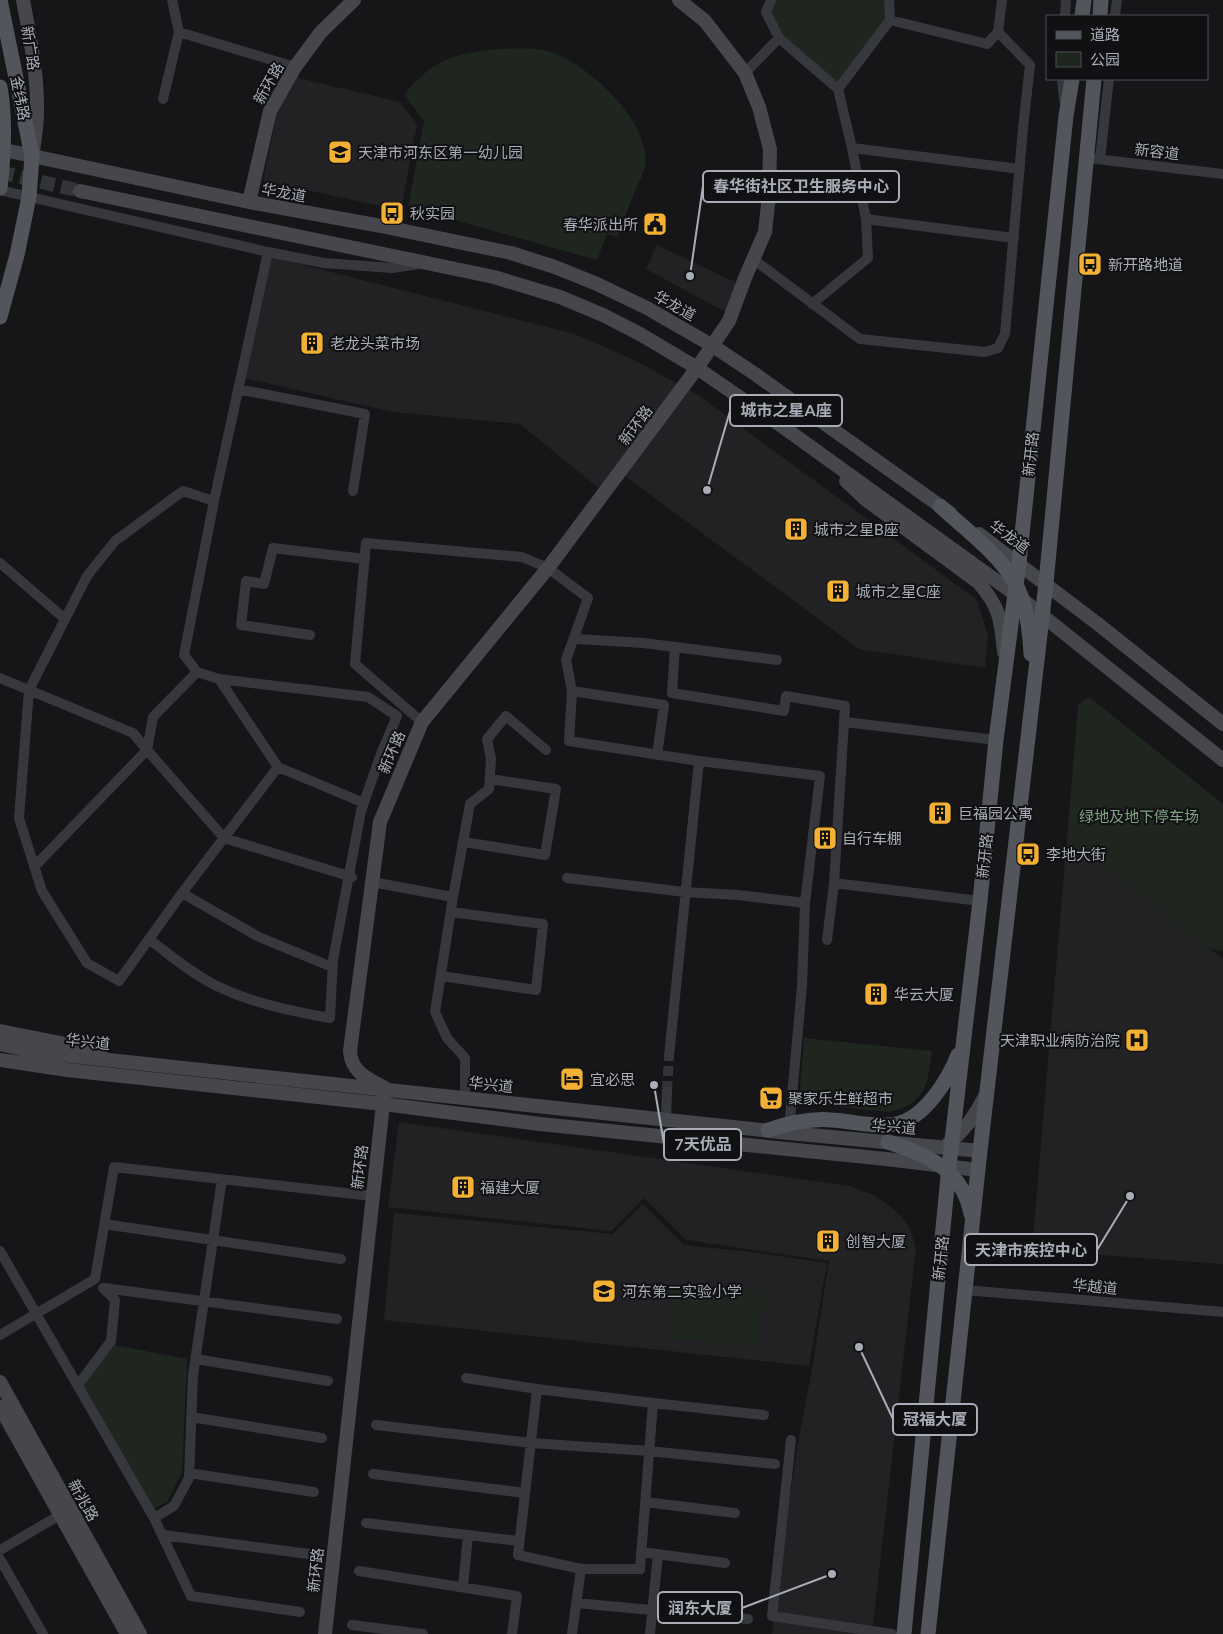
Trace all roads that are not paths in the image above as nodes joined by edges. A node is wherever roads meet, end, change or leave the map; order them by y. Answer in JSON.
{"nodes":[{"id":1,"x":0,"y":0,"type":"edge"},
{"id":2,"x":23,"y":0,"type":"edge"},
{"id":3,"x":172,"y":0,"type":"edge"},
{"id":4,"x":354,"y":0,"type":"edge"},
{"id":5,"x":680,"y":0,"type":"edge"},
{"id":6,"x":771,"y":0,"type":"edge"},
{"id":7,"x":889,"y":0,"type":"edge"},
{"id":8,"x":1002,"y":0,"type":"edge"},
{"id":9,"x":1066,"y":0,"type":"edge"},
{"id":10,"x":1084,"y":0,"type":"edge"},
{"id":11,"x":1101,"y":0,"type":"edge"},
{"id":12,"x":1117,"y":0,"type":"edge"},
{"id":13,"x":1065,"y":15,"type":"edge"},
{"id":14,"x":1082,"y":15,"type":"edge"},
{"id":15,"x":1100,"y":15,"type":"edge"},
{"id":16,"x":1116,"y":15,"type":"edge"},
{"id":17,"x":890,"y":20,"type":"junction"},
{"id":18,"x":179,"y":32,"type":"junction"},
{"id":19,"x":998,"y":32,"type":"junction"},
{"id":20,"x":779,"y":38,"type":"junction"},
{"id":21,"x":295,"y":67,"type":"junction"},
{"id":22,"x":745,"y":74,"type":"junction"},
{"id":23,"x":1062,"y":80,"type":"edge"},
{"id":24,"x":1072,"y":80,"type":"edge"},
{"id":25,"x":1094,"y":80,"type":"edge"},
{"id":26,"x":1109,"y":80,"type":"edge"},
{"id":27,"x":0,"y":87,"type":"edge"},
{"id":28,"x":838,"y":89,"type":"junction"},
{"id":29,"x":163,"y":99,"type":"dead end"},
{"id":30,"x":1066,"y":116,"type":"junction"},
{"id":31,"x":1,"y":147,"type":"edge"},
{"id":32,"x":852,"y":148,"type":"junction"},
{"id":33,"x":32,"y":156,"type":"junction"},
{"id":34,"x":1094,"y":158,"type":"junction"},
{"id":35,"x":1020,"y":169,"type":"junction"},
{"id":36,"x":1223,"y":174,"type":"edge"},
{"id":37,"x":0,"y":189,"type":"edge"},
{"id":38,"x":80,"y":191,"type":"tunnel mouth"},
{"id":39,"x":29,"y":197,"type":"junction"},
{"id":40,"x":249,"y":202,"type":"junction"},
{"id":41,"x":866,"y":219,"type":"junction"},
{"id":42,"x":1014,"y":238,"type":"junction"},
{"id":43,"x":268,"y":252,"type":"junction"},
{"id":44,"x":753,"y":259,"type":"junction"},
{"id":45,"x":427,"y":262,"type":"junction"},
{"id":46,"x":812,"y":304,"type":"junction"},
{"id":47,"x":0,"y":317,"type":"edge"},
{"id":48,"x":713,"y":346,"type":"junction"},
{"id":49,"x":697,"y":368,"type":"junction"},
{"id":50,"x":238,"y":389,"type":"junction"},
{"id":51,"x":828,"y":459,"type":"junction"},
{"id":52,"x":353,"y":491,"type":"dead end"},
{"id":53,"x":214,"y":501,"type":"junction"},
{"id":54,"x":940,"y":506,"type":"junction"},
{"id":55,"x":365,"y":559,"type":"junction"},
{"id":56,"x":1019,"y":562,"type":"junction"},
{"id":57,"x":0,"y":563,"type":"edge"},
{"id":58,"x":548,"y":568,"type":"junction"},
{"id":59,"x":1046,"y":583,"type":"junction"},
{"id":60,"x":1018,"y":593,"type":"junction"},
{"id":61,"x":1042,"y":616,"type":"junction"},
{"id":62,"x":65,"y":619,"type":"junction"},
{"id":63,"x":310,"y":635,"type":"dead end"},
{"id":64,"x":576,"y":639,"type":"dead end"},
{"id":65,"x":675,"y":647,"type":"junction"},
{"id":66,"x":777,"y":660,"type":"dead end"},
{"id":67,"x":198,"y":672,"type":"junction"},
{"id":68,"x":1004,"y":674,"type":"junction"},
{"id":69,"x":0,"y":678,"type":"edge"},
{"id":70,"x":219,"y":679,"type":"junction"},
{"id":71,"x":1034,"y":686,"type":"junction"},
{"id":72,"x":29,"y":690,"type":"junction"},
{"id":73,"x":572,"y":691,"type":"junction"},
{"id":74,"x":422,"y":722,"type":"junction"},
{"id":75,"x":845,"y":722,"type":"junction"},
{"id":76,"x":1223,"y":724,"type":"edge"},
{"id":77,"x":996,"y":740,"type":"junction"},
{"id":78,"x":148,"y":750,"type":"junction"},
{"id":79,"x":546,"y":750,"type":"dead end"},
{"id":80,"x":657,"y":755,"type":"junction"},
{"id":81,"x":1223,"y":760,"type":"edge"},
{"id":82,"x":699,"y":761,"type":"junction"},
{"id":83,"x":278,"y":767,"type":"junction"},
{"id":84,"x":490,"y":779,"type":"junction"},
{"id":85,"x":364,"y":803,"type":"junction"},
{"id":86,"x":224,"y":838,"type":"junction"},
{"id":87,"x":464,"y":842,"type":"junction"},
{"id":88,"x":34,"y":867,"type":"junction"},
{"id":89,"x":350,"y":877,"type":"junction"},
{"id":90,"x":568,"y":878,"type":"dead end"},
{"id":91,"x":372,"y":882,"type":"junction"},
{"id":92,"x":834,"y":883,"type":"junction"},
{"id":93,"x":685,"y":892,"type":"junction"},
{"id":94,"x":182,"y":893,"type":"junction"},
{"id":95,"x":453,"y":897,"type":"junction"},
{"id":96,"x":980,"y":901,"type":"junction"},
{"id":97,"x":805,"y":903,"type":"junction"},
{"id":98,"x":451,"y":912,"type":"junction"},
{"id":99,"x":149,"y":939,"type":"junction"},
{"id":100,"x":827,"y":940,"type":"dead end"},
{"id":101,"x":332,"y":967,"type":"junction"},
{"id":102,"x":441,"y":976,"type":"junction"},
{"id":103,"x":0,"y":1031,"type":"edge"},
{"id":104,"x":964,"y":1037,"type":"junction"},
{"id":105,"x":0,"y":1044,"type":"edge"},
{"id":106,"x":669,"y":1056,"type":"tunnel mouth"},
{"id":107,"x":0,"y":1060,"type":"edge"},
{"id":108,"x":145,"y":1064,"type":"junction"},
{"id":109,"x":385,"y":1088,"type":"junction"},
{"id":110,"x":666,"y":1091,"type":"tunnel mouth"},
{"id":111,"x":986,"y":1095,"type":"junction"},
{"id":112,"x":465,"y":1098,"type":"junction"},
{"id":113,"x":382,"y":1104,"type":"junction"},
{"id":114,"x":666,"y":1119,"type":"junction"},
{"id":115,"x":789,"y":1128,"type":"junction"},
{"id":116,"x":768,"y":1130,"type":"joint"},
{"id":117,"x":888,"y":1142,"type":"junction"},
{"id":118,"x":949,"y":1145,"type":"junction"},
{"id":119,"x":980,"y":1151,"type":"junction"},
{"id":120,"x":926,"y":1156,"type":"junction"},
{"id":121,"x":886,"y":1159,"type":"junction"},
{"id":122,"x":946,"y":1168,"type":"junction"},
{"id":123,"x":978,"y":1170,"type":"junction"},
{"id":124,"x":222,"y":1179,"type":"junction"},
{"id":125,"x":372,"y":1196,"type":"junction"},
{"id":126,"x":972,"y":1220,"type":"junction"},
{"id":127,"x":104,"y":1224,"type":"junction"},
{"id":128,"x":213,"y":1240,"type":"junction"},
{"id":129,"x":0,"y":1251,"type":"edge"},
{"id":130,"x":340,"y":1259,"type":"dead end"},
{"id":131,"x":95,"y":1279,"type":"junction"},
{"id":132,"x":104,"y":1288,"type":"junction"},
{"id":133,"x":965,"y":1290,"type":"junction"},
{"id":134,"x":204,"y":1302,"type":"junction"},
{"id":135,"x":1223,"y":1312,"type":"edge"},
{"id":136,"x":36,"y":1314,"type":"junction"},
{"id":137,"x":338,"y":1319,"type":"dead end"},
{"id":138,"x":0,"y":1335,"type":"edge"},
{"id":139,"x":196,"y":1359,"type":"junction"},
{"id":140,"x":466,"y":1378,"type":"dead end"},
{"id":141,"x":328,"y":1381,"type":"dead end"},
{"id":142,"x":0,"y":1382,"type":"edge"},
{"id":143,"x":78,"y":1385,"type":"junction"},
{"id":144,"x":537,"y":1389,"type":"junction"},
{"id":145,"x":653,"y":1403,"type":"junction"},
{"id":146,"x":0,"y":1407,"type":"edge"},
{"id":147,"x":764,"y":1415,"type":"dead end"},
{"id":148,"x":191,"y":1417,"type":"junction"},
{"id":149,"x":376,"y":1425,"type":"dead end"},
{"id":150,"x":322,"y":1438,"type":"dead end"},
{"id":151,"x":791,"y":1440,"type":"dead end"},
{"id":152,"x":531,"y":1443,"type":"junction"},
{"id":153,"x":649,"y":1451,"type":"junction"},
{"id":154,"x":775,"y":1464,"type":"dead end"},
{"id":155,"x":189,"y":1473,"type":"junction"},
{"id":156,"x":373,"y":1474,"type":"dead end"},
{"id":157,"x":314,"y":1492,"type":"dead end"},
{"id":158,"x":525,"y":1493,"type":"junction"},
{"id":159,"x":645,"y":1502,"type":"junction"},
{"id":160,"x":736,"y":1513,"type":"dead end"},
{"id":161,"x":60,"y":1515,"type":"junction"},
{"id":162,"x":154,"y":1518,"type":"junction"},
{"id":163,"x":366,"y":1523,"type":"dead end"},
{"id":164,"x":163,"y":1535,"type":"junction"},
{"id":165,"x":468,"y":1535,"type":"junction"},
{"id":166,"x":519,"y":1541,"type":"junction"},
{"id":167,"x":0,"y":1550,"type":"edge"},
{"id":168,"x":641,"y":1552,"type":"junction"},
{"id":169,"x":310,"y":1554,"type":"dead end"},
{"id":170,"x":658,"y":1554,"type":"junction"},
{"id":171,"x":0,"y":1559,"type":"edge"},
{"id":172,"x":725,"y":1563,"type":"dead end"},
{"id":173,"x":581,"y":1569,"type":"junction"},
{"id":174,"x":359,"y":1571,"type":"dead end"},
{"id":175,"x":462,"y":1587,"type":"junction"},
{"id":176,"x":576,"y":1603,"type":"junction"},
{"id":177,"x":652,"y":1610,"type":"junction"},
{"id":178,"x":300,"y":1612,"type":"dead end"},
{"id":179,"x":748,"y":1619,"type":"dead end"},
{"id":180,"x":352,"y":1625,"type":"dead end"},
{"id":181,"x":42,"y":1634,"type":"edge"},
{"id":182,"x":127,"y":1634,"type":"edge"},
{"id":183,"x":140,"y":1634,"type":"edge"},
{"id":184,"x":325,"y":1634,"type":"edge"},
{"id":185,"x":423,"y":1634,"type":"edge"},
{"id":186,"x":512,"y":1634,"type":"edge"},
{"id":187,"x":572,"y":1634,"type":"edge"},
{"id":188,"x":650,"y":1634,"type":"edge"},
{"id":189,"x":892,"y":1634,"type":"edge"},
{"id":190,"x":904,"y":1634,"type":"edge"},
{"id":191,"x":928,"y":1634,"type":"edge"}],
"edges":[{"from":1,"to":33,"type":"main road","name":"金纬路"},
{"from":2,"to":33,"type":"main road","name":"新广路"},
{"from":3,"to":18,"type":"street"},
{"from":4,"to":21,"type":"main road","name":"新环路"},
{"from":5,"to":22,"type":"main road","name":"新环路"},
{"from":6,"to":20,"type":"street"},
{"from":7,"to":17,"type":"street"},
{"from":8,"to":19,"type":"street"},
{"from":9,"to":13,"type":"street"},
{"from":10,"to":14,"type":"main road"},
{"from":11,"to":15,"type":"main road"},
{"from":12,"to":16,"type":"street"},
{"from":17,"to":19,"type":"street"},
{"from":17,"to":28,"type":"street"},
{"from":18,"to":21,"type":"street"},
{"from":18,"to":29,"type":"street"},
{"from":19,"to":35,"type":"street"},
{"from":20,"to":22,"type":"street"},
{"from":20,"to":28,"type":"street"},
{"from":21,"to":40,"type":"main road","name":"新环路"},
{"from":22,"to":44,"type":"main road","name":"新环路"},
{"from":23,"to":30,"type":"street"},
{"from":24,"to":30,"type":"main road","name":"新开路"},
{"from":25,"to":34,"type":"main road","name":"新开路"},
{"from":26,"to":34,"type":"street"},
{"from":27,"to":31,"type":"main road","name":"金纬路"},
{"from":28,"to":32,"type":"street"},
{"from":30,"to":56,"type":"main road","name":"新开路"},
{"from":31,"to":33,"type":"main road","name":"华龙道"},
{"from":31,"to":37,"type":"main road"},
{"from":32,"to":35,"type":"street"},
{"from":32,"to":41,"type":"street"},
{"from":33,"to":39,"type":"main road","name":"金纬路"},
{"from":33,"to":40,"type":"main road","name":"华龙道"},
{"from":34,"to":36,"type":"street","name":"新容道"},
{"from":34,"to":59,"type":"main road","name":"新开路"},
{"from":35,"to":42,"type":"street"},
{"from":37,"to":39,"type":"street"},
{"from":38,"to":45,"type":"main road"},
{"from":39,"to":43,"type":"street"},
{"from":39,"to":47,"type":"main road"},
{"from":40,"to":48,"type":"main road","name":"华龙道"},
{"from":41,"to":42,"type":"street"},
{"from":41,"to":46,"type":"street"},
{"from":42,"to":46,"type":"street"},
{"from":43,"to":45,"type":"street"},
{"from":43,"to":50,"type":"street"},
{"from":44,"to":46,"type":"street"},
{"from":44,"to":48,"type":"main road","name":"新环路"},
{"from":45,"to":49,"type":"main road"},
{"from":48,"to":49,"type":"main road","name":"新环路"},
{"from":48,"to":54,"type":"main road","name":"华龙道"},
{"from":49,"to":51,"type":"main road"},
{"from":49,"to":58,"type":"main road","name":"新环路"},
{"from":50,"to":52,"type":"street"},
{"from":50,"to":53,"type":"street"},
{"from":51,"to":60,"type":"main road"},
{"from":51,"to":68,"type":"main road"},
{"from":53,"to":62,"type":"street"},
{"from":53,"to":67,"type":"street"},
{"from":54,"to":56,"type":"main road","name":"华龙道"},
{"from":54,"to":60,"type":"main road"},
{"from":55,"to":58,"type":"street"},
{"from":55,"to":63,"type":"street"},
{"from":55,"to":74,"type":"street"},
{"from":56,"to":59,"type":"main road","name":"华龙道"},
{"from":56,"to":60,"type":"main road","name":"新开路"},
{"from":57,"to":62,"type":"street"},
{"from":58,"to":73,"type":"street"},
{"from":58,"to":74,"type":"main road","name":"新环路"},
{"from":59,"to":61,"type":"main road","name":"新开路"},
{"from":59,"to":76,"type":"main road","name":"华龙道"},
{"from":60,"to":61,"type":"main road"},
{"from":60,"to":68,"type":"main road","name":"新开路"},
{"from":60,"to":71,"type":"main road"},
{"from":61,"to":71,"type":"main road","name":"新开路"},
{"from":61,"to":81,"type":"main road"},
{"from":62,"to":72,"type":"street"},
{"from":64,"to":65,"type":"street"},
{"from":65,"to":66,"type":"street"},
{"from":65,"to":75,"type":"street"},
{"from":67,"to":70,"type":"street"},
{"from":67,"to":78,"type":"street"},
{"from":68,"to":77,"type":"main road","name":"新开路"},
{"from":69,"to":72,"type":"street"},
{"from":70,"to":83,"type":"street"},
{"from":70,"to":85,"type":"street"},
{"from":71,"to":111,"type":"main road","name":"新开路"},
{"from":72,"to":78,"type":"street"},
{"from":72,"to":88,"type":"street"},
{"from":73,"to":80,"type":"street"},
{"from":73,"to":80,"type":"street"},
{"from":74,"to":91,"type":"main road","name":"新环路"},
{"from":75,"to":77,"type":"street"},
{"from":75,"to":92,"type":"street"},
{"from":77,"to":96,"type":"main road","name":"新开路"},
{"from":78,"to":86,"type":"street"},
{"from":78,"to":88,"type":"street"},
{"from":79,"to":84,"type":"street"},
{"from":80,"to":82,"type":"street"},
{"from":82,"to":93,"type":"street"},
{"from":82,"to":97,"type":"street"},
{"from":83,"to":85,"type":"street"},
{"from":83,"to":86,"type":"street"},
{"from":84,"to":87,"type":"street"},
{"from":84,"to":87,"type":"street"},
{"from":85,"to":89,"type":"street"},
{"from":86,"to":89,"type":"street"},
{"from":86,"to":94,"type":"street"},
{"from":87,"to":95,"type":"street"},
{"from":88,"to":99,"type":"street"},
{"from":89,"to":101,"type":"street"},
{"from":90,"to":93,"type":"street"},
{"from":91,"to":95,"type":"street"},
{"from":91,"to":109,"type":"main road","name":"新环路"},
{"from":92,"to":96,"type":"street"},
{"from":92,"to":100,"type":"street"},
{"from":93,"to":97,"type":"street"},
{"from":93,"to":106,"type":"street"},
{"from":94,"to":99,"type":"street"},
{"from":94,"to":101,"type":"street"},
{"from":95,"to":98,"type":"street"},
{"from":96,"to":104,"type":"main road","name":"新开路"},
{"from":97,"to":115,"type":"street"},
{"from":98,"to":102,"type":"street"},
{"from":98,"to":102,"type":"street"},
{"from":99,"to":101,"type":"street"},
{"from":102,"to":112,"type":"street"},
{"from":103,"to":108,"type":"main road"},
{"from":104,"to":115,"type":"main road"},
{"from":104,"to":118,"type":"main road","name":"新开路"},
{"from":105,"to":108,"type":"main road","name":"华兴道"},
{"from":107,"to":113,"type":"main road","name":"华兴道"},
{"from":108,"to":109,"type":"main road","name":"华兴道"},
{"from":109,"to":112,"type":"main road","name":"华兴道"},
{"from":109,"to":113,"type":"main road","name":"新环路"},
{"from":110,"to":114,"type":"street"},
{"from":111,"to":118,"type":"main road"},
{"from":111,"to":119,"type":"main road","name":"新开路"},
{"from":112,"to":114,"type":"main road","name":"华兴道"},
{"from":113,"to":121,"type":"main road","name":"华兴道"},
{"from":113,"to":125,"type":"main road","name":"新环路"},
{"from":114,"to":116,"type":"main road","name":"华兴道"},
{"from":115,"to":116,"type":"main road"},
{"from":115,"to":117,"type":"main road","name":"华兴道"},
{"from":117,"to":118,"type":"main road","name":"华兴道"},
{"from":117,"to":120,"type":"main road"},
{"from":118,"to":119,"type":"main road","name":"华兴道"},
{"from":118,"to":120,"type":"main road"},
{"from":118,"to":122,"type":"main road","name":"新开路"},
{"from":119,"to":123,"type":"main road","name":"新开路"},
{"from":120,"to":121,"type":"main road"},
{"from":120,"to":122,"type":"main road"},
{"from":121,"to":122,"type":"main road","name":"华兴道"},
{"from":122,"to":123,"type":"main road","name":"华兴道"},
{"from":122,"to":126,"type":"main road"},
{"from":122,"to":190,"type":"main road","name":"新开路"},
{"from":123,"to":126,"type":"main road","name":"新开路"},
{"from":124,"to":125,"type":"street"},
{"from":124,"to":127,"type":"street"},
{"from":124,"to":128,"type":"street"},
{"from":125,"to":184,"type":"main road","name":"新环路"},
{"from":126,"to":133,"type":"main road","name":"新开路"},
{"from":127,"to":128,"type":"street"},
{"from":127,"to":131,"type":"street"},
{"from":128,"to":130,"type":"street"},
{"from":128,"to":134,"type":"street"},
{"from":129,"to":136,"type":"street"},
{"from":131,"to":132,"type":"street"},
{"from":131,"to":136,"type":"street"},
{"from":132,"to":134,"type":"street"},
{"from":132,"to":143,"type":"street"},
{"from":133,"to":135,"type":"street","name":"华越道"},
{"from":133,"to":191,"type":"main road","name":"新开路"},
{"from":134,"to":137,"type":"street"},
{"from":134,"to":139,"type":"street"},
{"from":136,"to":138,"type":"street"},
{"from":136,"to":143,"type":"street"},
{"from":139,"to":141,"type":"street"},
{"from":139,"to":148,"type":"street"},
{"from":140,"to":144,"type":"street"},
{"from":142,"to":183,"type":"main road","name":"新兆路"},
{"from":143,"to":162,"type":"street"},
{"from":144,"to":145,"type":"street"},
{"from":144,"to":152,"type":"street"},
{"from":145,"to":147,"type":"street"},
{"from":145,"to":153,"type":"street"},
{"from":146,"to":161,"type":"main road","name":"新兆路"},
{"from":148,"to":150,"type":"street"},
{"from":148,"to":155,"type":"street"},
{"from":149,"to":152,"type":"street"},
{"from":151,"to":189,"type":"street"},
{"from":152,"to":153,"type":"street"},
{"from":152,"to":158,"type":"street"},
{"from":153,"to":154,"type":"street"},
{"from":153,"to":159,"type":"street"},
{"from":155,"to":157,"type":"street"},
{"from":155,"to":162,"type":"street"},
{"from":156,"to":158,"type":"street"},
{"from":158,"to":166,"type":"street"},
{"from":159,"to":160,"type":"street"},
{"from":159,"to":168,"type":"street"},
{"from":161,"to":167,"type":"street"},
{"from":161,"to":182,"type":"main road","name":"新兆路"},
{"from":162,"to":164,"type":"street"},
{"from":163,"to":165,"type":"street"},
{"from":164,"to":169,"type":"street"},
{"from":164,"to":178,"type":"street"},
{"from":165,"to":166,"type":"street"},
{"from":165,"to":175,"type":"street"},
{"from":166,"to":173,"type":"street"},
{"from":168,"to":170,"type":"street"},
{"from":168,"to":173,"type":"street"},
{"from":170,"to":172,"type":"street"},
{"from":170,"to":177,"type":"street"},
{"from":171,"to":181,"type":"street"},
{"from":173,"to":176,"type":"street"},
{"from":174,"to":175,"type":"street"},
{"from":175,"to":186,"type":"street"},
{"from":176,"to":177,"type":"street"},
{"from":176,"to":187,"type":"street"},
{"from":177,"to":179,"type":"street"},
{"from":177,"to":188,"type":"street"},
{"from":180,"to":185,"type":"street"}]}
